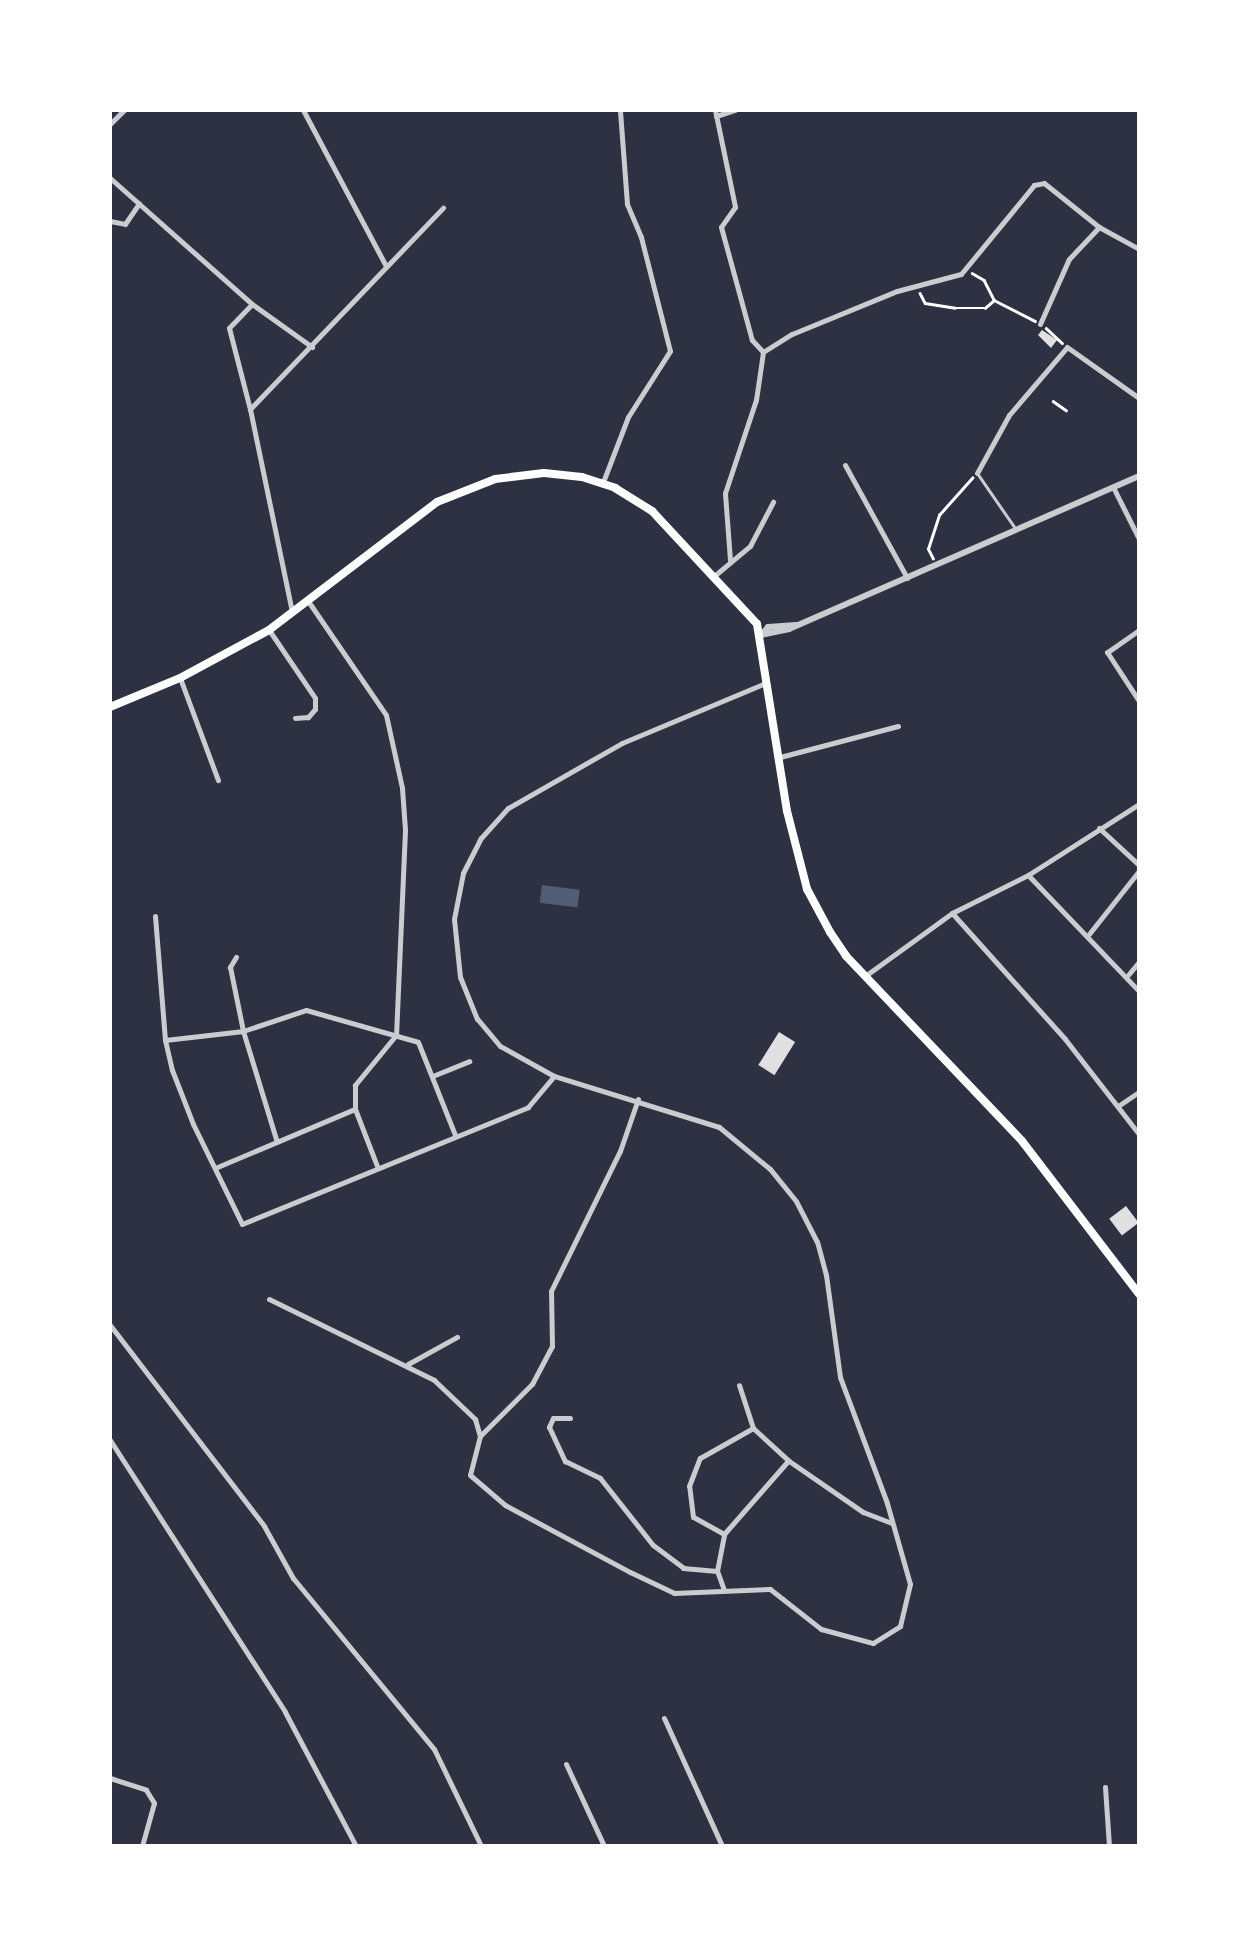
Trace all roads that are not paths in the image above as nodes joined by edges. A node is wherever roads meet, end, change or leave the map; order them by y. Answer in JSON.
{"nodes":[{"id":1,"x":124,"y":110,"type":"edge"},
{"id":2,"x":303,"y":110,"type":"edge"},
{"id":3,"x":620,"y":110,"type":"edge"},
{"id":4,"x":735,"y":110,"type":"edge"},
{"id":5,"x":715,"y":113,"type":"edge"},
{"id":6,"x":110,"y":124,"type":"edge"},
{"id":7,"x":110,"y":178,"type":"edge"},
{"id":8,"x":140,"y":204,"type":"junction"},
{"id":9,"x":443,"y":208,"type":"dead end"},
{"id":10,"x":110,"y":221,"type":"edge"},
{"id":11,"x":1099,"y":227,"type":"junction"},
{"id":12,"x":1139,"y":248,"type":"edge"},
{"id":13,"x":386,"y":266,"type":"junction"},
{"id":14,"x":252,"y":304,"type":"junction"},
{"id":15,"x":1040,"y":324,"type":"dead end"},
{"id":16,"x":312,"y":346,"type":"junction"},
{"id":17,"x":763,"y":352,"type":"junction"},
{"id":18,"x":1139,"y":398,"type":"edge"},
{"id":19,"x":250,"y":409,"type":"junction"},
{"id":20,"x":844,"y":465,"type":"dead end"},
{"id":21,"x":977,"y":474,"type":"joint"},
{"id":22,"x":1139,"y":476,"type":"edge"},
{"id":23,"x":603,"y":482,"type":"junction"},
{"id":24,"x":1113,"y":487,"type":"junction"},
{"id":25,"x":773,"y":502,"type":"dead end"},
{"id":26,"x":1016,"y":530,"type":"junction"},
{"id":27,"x":1139,"y":538,"type":"edge"},
{"id":28,"x":730,"y":560,"type":"junction"},
{"id":29,"x":713,"y":577,"type":"junction"},
{"id":30,"x":907,"y":578,"type":"junction"},
{"id":31,"x":308,"y":602,"type":"junction"},
{"id":32,"x":292,"y":612,"type":"junction"},
{"id":33,"x":269,"y":630,"type":"junction"},
{"id":34,"x":1139,"y":630,"type":"edge"},
{"id":35,"x":761,"y":635,"type":"junction"},
{"id":36,"x":180,"y":678,"type":"junction"},
{"id":37,"x":763,"y":684,"type":"junction"},
{"id":38,"x":1139,"y":701,"type":"edge"},
{"id":39,"x":110,"y":707,"type":"edge"},
{"id":40,"x":295,"y":718,"type":"dead end"},
{"id":41,"x":898,"y":726,"type":"dead end"},
{"id":42,"x":777,"y":758,"type":"junction"},
{"id":43,"x":218,"y":780,"type":"dead end"},
{"id":44,"x":1139,"y":804,"type":"edge"},
{"id":45,"x":1099,"y":828,"type":"junction"},
{"id":46,"x":1139,"y":868,"type":"edge"},
{"id":47,"x":1028,"y":875,"type":"junction"},
{"id":48,"x":952,"y":914,"type":"junction"},
{"id":49,"x":155,"y":916,"type":"dead end"},
{"id":50,"x":1089,"y":934,"type":"junction"},
{"id":51,"x":236,"y":957,"type":"dead end"},
{"id":52,"x":1139,"y":962,"type":"edge"},
{"id":53,"x":866,"y":976,"type":"junction"},
{"id":54,"x":1127,"y":976,"type":"junction"},
{"id":55,"x":1139,"y":991,"type":"edge"},
{"id":56,"x":243,"y":1030,"type":"junction"},
{"id":57,"x":396,"y":1034,"type":"junction"},
{"id":58,"x":166,"y":1040,"type":"junction"},
{"id":59,"x":468,"y":1061,"type":"dead end"},
{"id":60,"x":435,"y":1075,"type":"junction"},
{"id":61,"x":554,"y":1076,"type":"junction"},
{"id":62,"x":1139,"y":1092,"type":"edge"},
{"id":63,"x":638,"y":1099,"type":"junction"},
{"id":64,"x":1118,"y":1106,"type":"junction"},
{"id":65,"x":355,"y":1109,"type":"junction"},
{"id":66,"x":1139,"y":1134,"type":"edge"},
{"id":67,"x":455,"y":1135,"type":"junction"},
{"id":68,"x":277,"y":1142,"type":"junction"},
{"id":69,"x":377,"y":1166,"type":"junction"},
{"id":70,"x":215,"y":1168,"type":"junction"},
{"id":71,"x":1139,"y":1294,"type":"edge"},
{"id":72,"x":269,"y":1299,"type":"dead end"},
{"id":73,"x":110,"y":1325,"type":"edge"},
{"id":74,"x":457,"y":1337,"type":"dead end"},
{"id":75,"x":408,"y":1364,"type":"junction"},
{"id":76,"x":740,"y":1385,"type":"dead end"},
{"id":77,"x":570,"y":1418,"type":"dead end"},
{"id":78,"x":753,"y":1428,"type":"junction"},
{"id":79,"x":480,"y":1436,"type":"junction"},
{"id":80,"x":110,"y":1440,"type":"edge"},
{"id":81,"x":789,"y":1460,"type":"junction"},
{"id":82,"x":891,"y":1523,"type":"junction"},
{"id":83,"x":724,"y":1534,"type":"junction"},
{"id":84,"x":717,"y":1571,"type":"junction"},
{"id":85,"x":724,"y":1590,"type":"junction"},
{"id":86,"x":664,"y":1718,"type":"dead end"},
{"id":87,"x":566,"y":1764,"type":"dead end"},
{"id":88,"x":110,"y":1778,"type":"edge"},
{"id":89,"x":1105,"y":1787,"type":"dead end"},
{"id":90,"x":142,"y":1846,"type":"edge"},
{"id":91,"x":356,"y":1846,"type":"edge"},
{"id":92,"x":481,"y":1846,"type":"edge"},
{"id":93,"x":604,"y":1846,"type":"edge"},
{"id":94,"x":722,"y":1846,"type":"edge"},
{"id":95,"x":1109,"y":1846,"type":"edge"}],
"edges":[{"from":1,"to":6,"type":"street"},
{"from":2,"to":13,"type":"street"},
{"from":3,"to":23,"type":"street"},
{"from":4,"to":5,"type":"street"},
{"from":5,"to":17,"type":"street"},
{"from":7,"to":8,"type":"street"},
{"from":8,"to":10,"type":"street"},
{"from":8,"to":14,"type":"street"},
{"from":9,"to":13,"type":"street"},
{"from":11,"to":12,"type":"street"},
{"from":11,"to":15,"type":"street"},
{"from":11,"to":17,"type":"street"},
{"from":13,"to":16,"type":"street"},
{"from":14,"to":16,"type":"street"},
{"from":14,"to":19,"type":"street"},
{"from":16,"to":19,"type":"street"},
{"from":17,"to":28,"type":"street"},
{"from":18,"to":21,"type":"street"},
{"from":19,"to":32,"type":"street"},
{"from":20,"to":30,"type":"street"},
{"from":21,"to":26,"type":"lane"},
{"from":22,"to":24,"type":"street"},
{"from":23,"to":29,"type":"main road"},
{"from":23,"to":31,"type":"main road"},
{"from":24,"to":26,"type":"street"},
{"from":24,"to":27,"type":"street"},
{"from":25,"to":28,"type":"street"},
{"from":26,"to":30,"type":"street"},
{"from":28,"to":29,"type":"street"},
{"from":29,"to":35,"type":"main road"},
{"from":30,"to":35,"type":"street"},
{"from":31,"to":32,"type":"main road"},
{"from":31,"to":57,"type":"street"},
{"from":32,"to":33,"type":"main road"},
{"from":33,"to":36,"type":"main road"},
{"from":33,"to":40,"type":"street"},
{"from":34,"to":38,"type":"street"},
{"from":35,"to":37,"type":"main road"},
{"from":36,"to":39,"type":"main road"},
{"from":36,"to":43,"type":"street"},
{"from":37,"to":42,"type":"main road"},
{"from":37,"to":61,"type":"street"},
{"from":41,"to":42,"type":"street"},
{"from":42,"to":53,"type":"main road"},
{"from":44,"to":45,"type":"street"},
{"from":45,"to":46,"type":"street"},
{"from":45,"to":47,"type":"street"},
{"from":46,"to":50,"type":"street"},
{"from":47,"to":48,"type":"street"},
{"from":47,"to":50,"type":"street"},
{"from":48,"to":53,"type":"street"},
{"from":48,"to":64,"type":"street"},
{"from":49,"to":58,"type":"street"},
{"from":50,"to":54,"type":"street"},
{"from":51,"to":56,"type":"street"},
{"from":52,"to":54,"type":"street"},
{"from":53,"to":71,"type":"main road"},
{"from":54,"to":55,"type":"street"},
{"from":56,"to":57,"type":"street"},
{"from":56,"to":58,"type":"street"},
{"from":56,"to":68,"type":"street"},
{"from":57,"to":60,"type":"street"},
{"from":57,"to":65,"type":"street"},
{"from":58,"to":70,"type":"street"},
{"from":59,"to":60,"type":"street"},
{"from":60,"to":67,"type":"street"},
{"from":61,"to":63,"type":"street"},
{"from":61,"to":67,"type":"street"},
{"from":62,"to":64,"type":"street"},
{"from":63,"to":79,"type":"street"},
{"from":63,"to":82,"type":"street"},
{"from":64,"to":66,"type":"street"},
{"from":65,"to":68,"type":"street"},
{"from":65,"to":69,"type":"street"},
{"from":67,"to":69,"type":"street"},
{"from":68,"to":70,"type":"street"},
{"from":69,"to":70,"type":"street"},
{"from":72,"to":75,"type":"street"},
{"from":73,"to":92,"type":"street"},
{"from":74,"to":75,"type":"street"},
{"from":75,"to":79,"type":"street"},
{"from":76,"to":78,"type":"street"},
{"from":77,"to":84,"type":"street"},
{"from":78,"to":81,"type":"street"},
{"from":78,"to":83,"type":"street"},
{"from":79,"to":85,"type":"street"},
{"from":80,"to":91,"type":"street"},
{"from":81,"to":82,"type":"street"},
{"from":81,"to":83,"type":"street"},
{"from":82,"to":85,"type":"street"},
{"from":83,"to":84,"type":"street"},
{"from":84,"to":85,"type":"street"},
{"from":86,"to":94,"type":"street"},
{"from":87,"to":93,"type":"street"},
{"from":88,"to":90,"type":"street"},
{"from":89,"to":95,"type":"street"}]}
